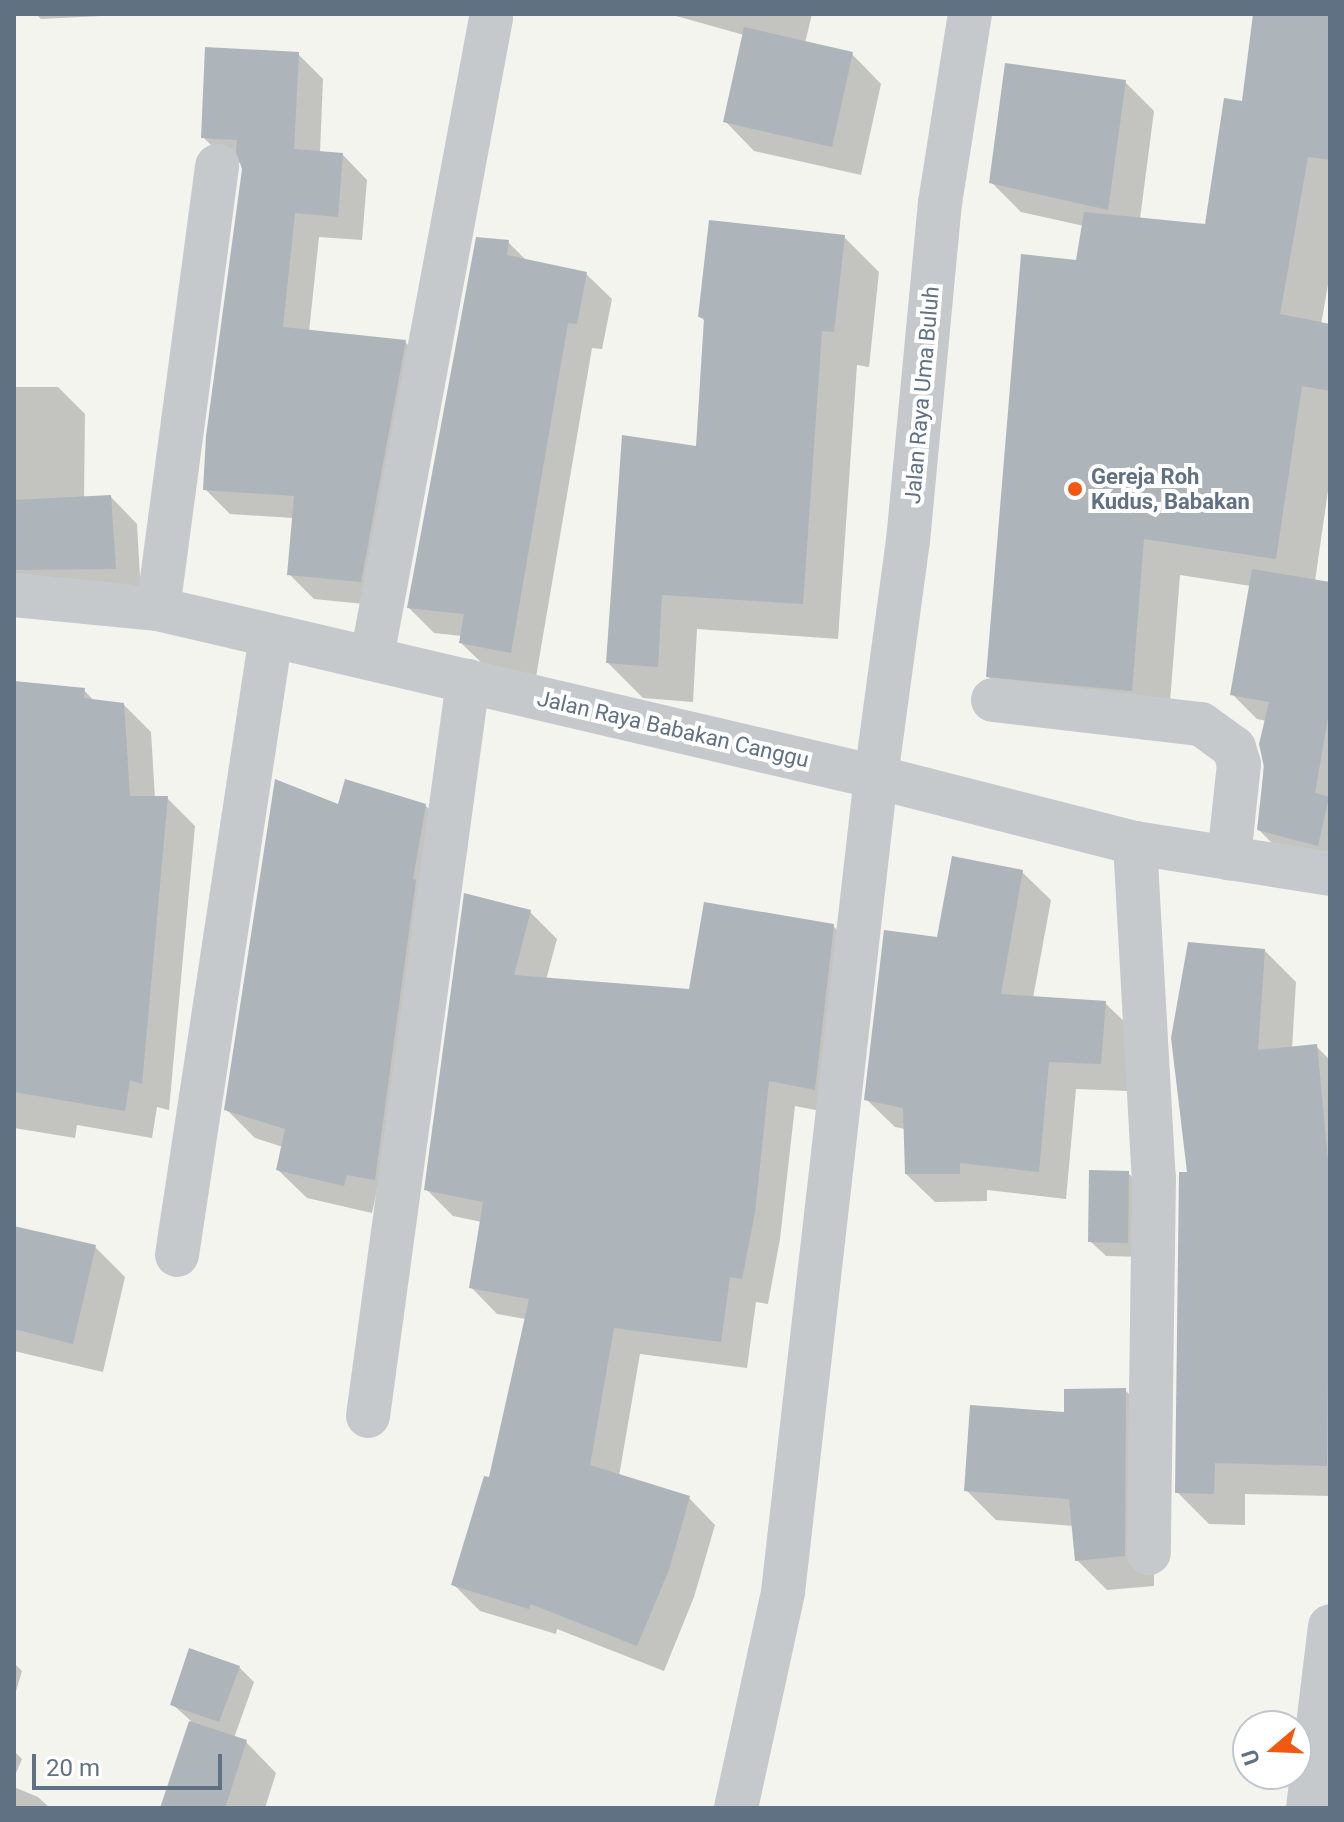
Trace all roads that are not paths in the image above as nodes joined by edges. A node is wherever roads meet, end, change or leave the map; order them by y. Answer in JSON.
{"nodes":[{"id":1,"x":970,"y":14,"type":"edge"},
{"id":2,"x":491,"y":18,"type":"dead end"},
{"id":3,"x":217,"y":166,"type":"dead end"},
{"id":4,"x":14,"y":595,"type":"edge"},
{"id":5,"x":158,"y":609,"type":"junction"},
{"id":6,"x":271,"y":636,"type":"junction"},
{"id":7,"x":372,"y":657,"type":"junction"},
{"id":8,"x":468,"y":681,"type":"junction"},
{"id":9,"x":993,"y":700,"type":"dead end"},
{"id":10,"x":876,"y":777,"type":"junction"},
{"id":11,"x":1135,"y":843,"type":"junction"},
{"id":12,"x":1229,"y":858,"type":"junction"},
{"id":13,"x":1330,"y":874,"type":"edge"},
{"id":14,"x":177,"y":1255,"type":"dead end"},
{"id":15,"x":368,"y":1416,"type":"dead end"},
{"id":16,"x":1149,"y":1553,"type":"dead end"},
{"id":17,"x":1330,"y":1626,"type":"edge"},
{"id":18,"x":736,"y":1808,"type":"edge"},
{"id":19,"x":1308,"y":1808,"type":"edge"}],
"edges":[{"from":1,"to":10,"type":"street","name":"Jalan Raya Uma Buluh"},
{"from":2,"to":7,"type":"street"},
{"from":3,"to":5,"type":"street"},
{"from":4,"to":5,"type":"street","name":"Jalan Raya Babakan Canggu"},
{"from":5,"to":6,"type":"street","name":"Jalan Raya Babakan Canggu"},
{"from":6,"to":7,"type":"street","name":"Jalan Raya Babakan Canggu"},
{"from":6,"to":14,"type":"street"},
{"from":7,"to":8,"type":"street","name":"Jalan Raya Babakan Canggu"},
{"from":8,"to":10,"type":"street","name":"Jalan Raya Babakan Canggu"},
{"from":8,"to":15,"type":"street"},
{"from":9,"to":12,"type":"street"},
{"from":10,"to":11,"type":"street","name":"Jalan Raya Babakan Canggu"},
{"from":10,"to":18,"type":"street","name":"Jalan Raya Uma Buluh"},
{"from":11,"to":12,"type":"street","name":"Jalan Raya Babakan Canggu"},
{"from":11,"to":16,"type":"street"},
{"from":12,"to":13,"type":"street","name":"Jalan Raya Babakan Canggu"},
{"from":17,"to":19,"type":"street"}]}
